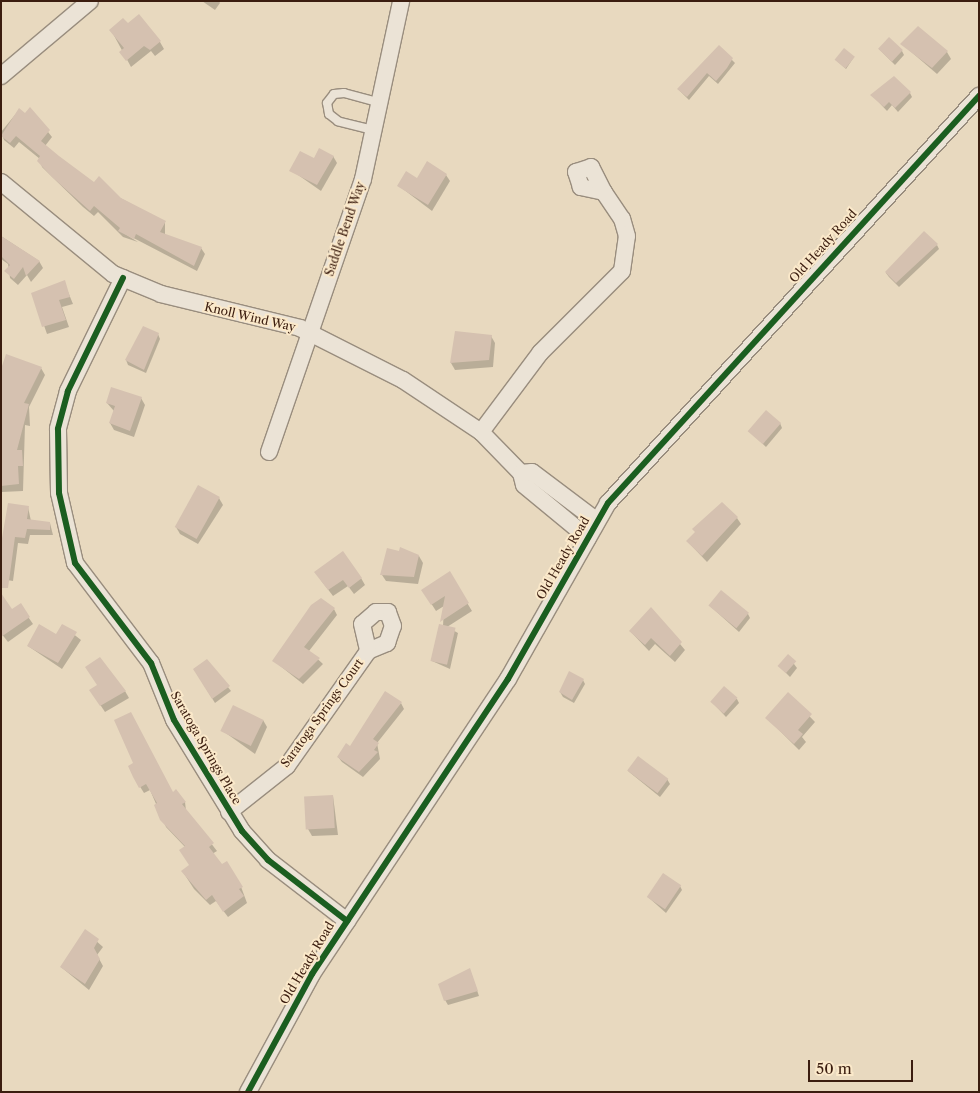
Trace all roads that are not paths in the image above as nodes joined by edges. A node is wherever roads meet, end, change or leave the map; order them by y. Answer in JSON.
{"nodes":[{"id":1,"x":90,"y":1,"type":"edge"},
{"id":2,"x":401,"y":1,"type":"edge"},
{"id":3,"x":1,"y":76,"type":"edge"},
{"id":4,"x":979,"y":96,"type":"edge"},
{"id":5,"x":378,"y":102,"type":"junction"},
{"id":6,"x":372,"y":130,"type":"junction"},
{"id":7,"x":1,"y":182,"type":"edge"},
{"id":8,"x":604,"y":193,"type":"dead end"},
{"id":9,"x":123,"y":278,"type":"junction"},
{"id":10,"x":308,"y":332,"type":"junction"},
{"id":11,"x":481,"y":432,"type":"junction"},
{"id":12,"x":269,"y":452,"type":"dead end"},
{"id":13,"x":521,"y":473,"type":"junction"},
{"id":14,"x":597,"y":521,"type":"junction"},
{"id":15,"x":588,"y":538,"type":"junction"},
{"id":16,"x":368,"y":651,"type":"dead end"},
{"id":17,"x":229,"y":812,"type":"junction"},
{"id":18,"x":346,"y":920,"type":"junction"},
{"id":19,"x":248,"y":1092,"type":"edge"}],
"edges":[{"from":1,"to":3,"type":"street"},
{"from":2,"to":5,"type":"street","name":"Saddle Bend Way"},
{"from":4,"to":14,"type":"street","name":"Old Heady Road"},
{"from":5,"to":6,"type":"street","name":"Saddle Bend Way"},
{"from":5,"to":6,"type":"lane"},
{"from":6,"to":10,"type":"street","name":"Saddle Bend Way"},
{"from":7,"to":9,"type":"street","name":"Knoll Wind Way"},
{"from":8,"to":11,"type":"street"},
{"from":9,"to":10,"type":"street","name":"Knoll Wind Way"},
{"from":9,"to":17,"type":"street","name":"Saratoga Springs Place"},
{"from":10,"to":11,"type":"street","name":"Knoll Wind Way"},
{"from":10,"to":12,"type":"street","name":"Saddle Bend Way"},
{"from":11,"to":13,"type":"street","name":"Knoll Wind Way"},
{"from":13,"to":14,"type":"street","name":"Knoll Wind Way"},
{"from":13,"to":15,"type":"street","name":"Knoll Wind Way"},
{"from":14,"to":15,"type":"street","name":"Old Heady Road"},
{"from":15,"to":18,"type":"street","name":"Old Heady Road"},
{"from":16,"to":17,"type":"street","name":"Saratoga Springs Court"},
{"from":17,"to":18,"type":"street","name":"Saratoga Springs Place"},
{"from":18,"to":19,"type":"street","name":"Old Heady Road"}]}
